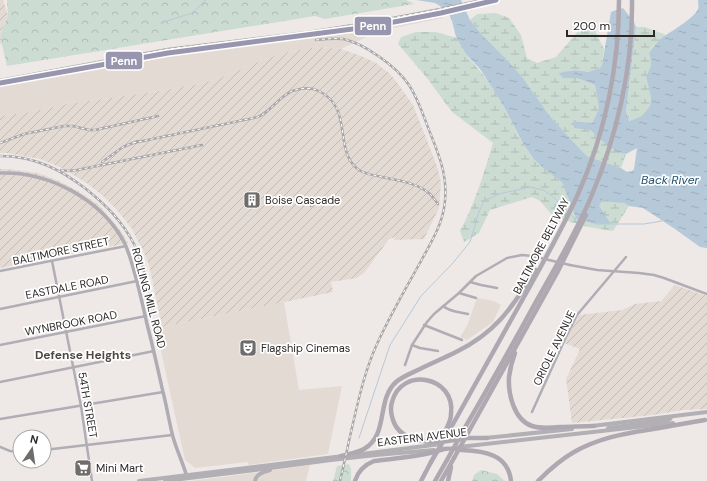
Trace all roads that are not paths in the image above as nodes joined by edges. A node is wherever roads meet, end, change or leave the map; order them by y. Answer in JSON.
{"nodes":[{"id":1,"x":619,"y":0,"type":"edge"},
{"id":2,"x":632,"y":0,"type":"edge"},
{"id":3,"x":0,"y":173,"type":"edge"},
{"id":4,"x":578,"y":229,"type":"junction"},
{"id":5,"x":126,"y":246,"type":"junction"},
{"id":6,"x":552,"y":248,"type":"junction"},
{"id":7,"x":626,"y":257,"type":"dead end"},
{"id":8,"x":52,"y":261,"type":"junction"},
{"id":9,"x":0,"y":271,"type":"edge"},
{"id":10,"x":614,"y":272,"type":"junction"},
{"id":11,"x":137,"y":281,"type":"junction"},
{"id":12,"x":470,"y":282,"type":"junction"},
{"id":13,"x":497,"y":288,"type":"dead end"},
{"id":14,"x":459,"y":293,"type":"junction"},
{"id":15,"x":707,"y":294,"type":"edge"},
{"id":16,"x":59,"y":296,"type":"junction"},
{"id":17,"x":476,"y":298,"type":"dead end"},
{"id":18,"x":443,"y":306,"type":"junction"},
{"id":19,"x":0,"y":309,"type":"edge"},
{"id":20,"x":468,"y":314,"type":"dead end"},
{"id":21,"x":146,"y":316,"type":"junction"},
{"id":22,"x":532,"y":318,"type":"junction"},
{"id":23,"x":424,"y":325,"type":"junction"},
{"id":24,"x":66,"y":332,"type":"junction"},
{"id":25,"x":462,"y":340,"type":"dead end"},
{"id":26,"x":0,"y":345,"type":"edge"},
{"id":27,"x":412,"y":345,"type":"junction"},
{"id":28,"x":154,"y":351,"type":"junction"},
{"id":29,"x":438,"y":351,"type":"dead end"},
{"id":30,"x":405,"y":364,"type":"dead end"},
{"id":31,"x":74,"y":367,"type":"junction"},
{"id":32,"x":0,"y":382,"type":"edge"},
{"id":33,"x":163,"y":392,"type":"junction"},
{"id":34,"x":81,"y":406,"type":"junction"},
{"id":35,"x":532,"y":412,"type":"dead end"},
{"id":36,"x":707,"y":412,"type":"edge"},
{"id":37,"x":671,"y":417,"type":"junction"},
{"id":38,"x":0,"y":419,"type":"edge"},
{"id":39,"x":706,"y":420,"type":"edge"},
{"id":40,"x":594,"y":426,"type":"junction"},
{"id":41,"x":590,"y":433,"type":"junction"},
{"id":42,"x":446,"y":434,"type":"junction"},
{"id":43,"x":172,"y":435,"type":"junction"},
{"id":44,"x":487,"y":438,"type":"junction"},
{"id":45,"x":87,"y":444,"type":"junction"},
{"id":46,"x":0,"y":446,"type":"edge"},
{"id":47,"x":52,"y":449,"type":"edge"},
{"id":48,"x":445,"y":449,"type":"junction"},
{"id":49,"x":12,"y":451,"type":"edge"},
{"id":50,"x":341,"y":456,"type":"junction"},
{"id":51,"x":454,"y":458,"type":"junction"},
{"id":52,"x":277,"y":467,"type":"junction"},
{"id":53,"x":187,"y":478,"type":"edge"},
{"id":54,"x":92,"y":481,"type":"edge"},
{"id":55,"x":139,"y":481,"type":"edge"},
{"id":56,"x":165,"y":481,"type":"edge"},
{"id":57,"x":255,"y":481,"type":"edge"},
{"id":58,"x":355,"y":481,"type":"edge"},
{"id":59,"x":420,"y":481,"type":"edge"},
{"id":60,"x":435,"y":481,"type":"edge"},
{"id":61,"x":441,"y":481,"type":"edge"},
{"id":62,"x":448,"y":481,"type":"edge"},
{"id":63,"x":511,"y":481,"type":"edge"},
{"id":64,"x":538,"y":481,"type":"edge"}],
"edges":[{"from":1,"to":6,"type":"highway","name":"BALTIMORE BELTWAY"},
{"from":2,"to":4,"type":"highway","name":"BALTIMORE BELTWAY"},
{"from":3,"to":5,"type":"street","name":"ROLLING MILL ROAD"},
{"from":4,"to":22,"type":"highway"},
{"from":4,"to":60,"type":"highway","name":"BALTIMORE BELTWAY","bridge":true},
{"from":5,"to":8,"type":"street","name":"BALTIMORE STREET"},
{"from":5,"to":11,"type":"street","name":"ROLLING MILL ROAD"},
{"from":6,"to":42,"type":"highway","name":"BALTIMORE BELTWAY"},
{"from":6,"to":50,"type":"highway"},
{"from":7,"to":10,"type":"street","name":"ORIOLE AVENUE"},
{"from":8,"to":9,"type":"street","name":"BALTIMORE STREET"},
{"from":8,"to":16,"type":"street","name":"54TH STREET"},
{"from":10,"to":12,"type":"street","bridge":true},
{"from":10,"to":15,"type":"street"},
{"from":10,"to":35,"type":"street","name":"ORIOLE AVENUE"},
{"from":11,"to":16,"type":"street","name":"EASTDALE ROAD"},
{"from":11,"to":21,"type":"street","name":"ROLLING MILL ROAD"},
{"from":12,"to":13,"type":"street"},
{"from":12,"to":14,"type":"street"},
{"from":14,"to":17,"type":"street"},
{"from":14,"to":18,"type":"street"},
{"from":16,"to":19,"type":"street","name":"EASTDALE ROAD"},
{"from":16,"to":24,"type":"street","name":"54TH STREET"},
{"from":18,"to":20,"type":"street"},
{"from":18,"to":23,"type":"street"},
{"from":21,"to":24,"type":"street","name":"WYNBROOK ROAD"},
{"from":21,"to":28,"type":"street","name":"ROLLING MILL ROAD"},
{"from":22,"to":40,"type":"highway"},
{"from":22,"to":51,"type":"highway","bridge":true},
{"from":23,"to":25,"type":"street"},
{"from":23,"to":27,"type":"street"},
{"from":24,"to":26,"type":"street","name":"WYNBROOK ROAD"},
{"from":24,"to":31,"type":"street","name":"54TH STREET"},
{"from":27,"to":29,"type":"street"},
{"from":27,"to":30,"type":"street"},
{"from":28,"to":31,"type":"street"},
{"from":28,"to":33,"type":"street","name":"ROLLING MILL ROAD"},
{"from":31,"to":32,"type":"street"},
{"from":31,"to":34,"type":"street","name":"54TH STREET"},
{"from":33,"to":34,"type":"street"},
{"from":33,"to":43,"type":"street","name":"ROLLING MILL ROAD"},
{"from":34,"to":38,"type":"street"},
{"from":34,"to":45,"type":"street","name":"54TH STREET"},
{"from":36,"to":37,"type":"main road","name":"EASTERN AVENUE"},
{"from":37,"to":40,"type":"main road","name":"EASTERN AVENUE"},
{"from":37,"to":41,"type":"main road"},
{"from":39,"to":41,"type":"main road","name":"EASTERN AVENUE"},
{"from":39,"to":64,"type":"highway"},
{"from":40,"to":44,"type":"main road","name":"EASTERN AVENUE"},
{"from":41,"to":48,"type":"main road","name":"EASTERN AVENUE"},
{"from":42,"to":44,"type":"highway"},
{"from":42,"to":59,"type":"highway","name":"BALTIMORE BELTWAY","bridge":true},
{"from":43,"to":45,"type":"street"},
{"from":43,"to":53,"type":"street","name":"ROLLING MILL ROAD"},
{"from":44,"to":50,"type":"main road","name":"EASTERN AVENUE"},
{"from":45,"to":47,"type":"street"},
{"from":45,"to":54,"type":"street","name":"54TH STREET"},
{"from":46,"to":49,"type":"street"},
{"from":48,"to":52,"type":"main road","name":"EASTERN AVENUE"},
{"from":48,"to":58,"type":"highway"},
{"from":48,"to":63,"type":"highway"},
{"from":50,"to":53,"type":"main road","name":"EASTERN AVENUE"},
{"from":51,"to":61,"type":"highway"},
{"from":51,"to":62,"type":"highway"},
{"from":52,"to":53,"type":"main road","name":"EASTERN AVENUE"},
{"from":52,"to":57,"type":"main road"},
{"from":53,"to":55,"type":"main road","name":"EASTERN AVENUE"},
{"from":53,"to":56,"type":"main road","name":"EASTERN AVENUE"}]}
